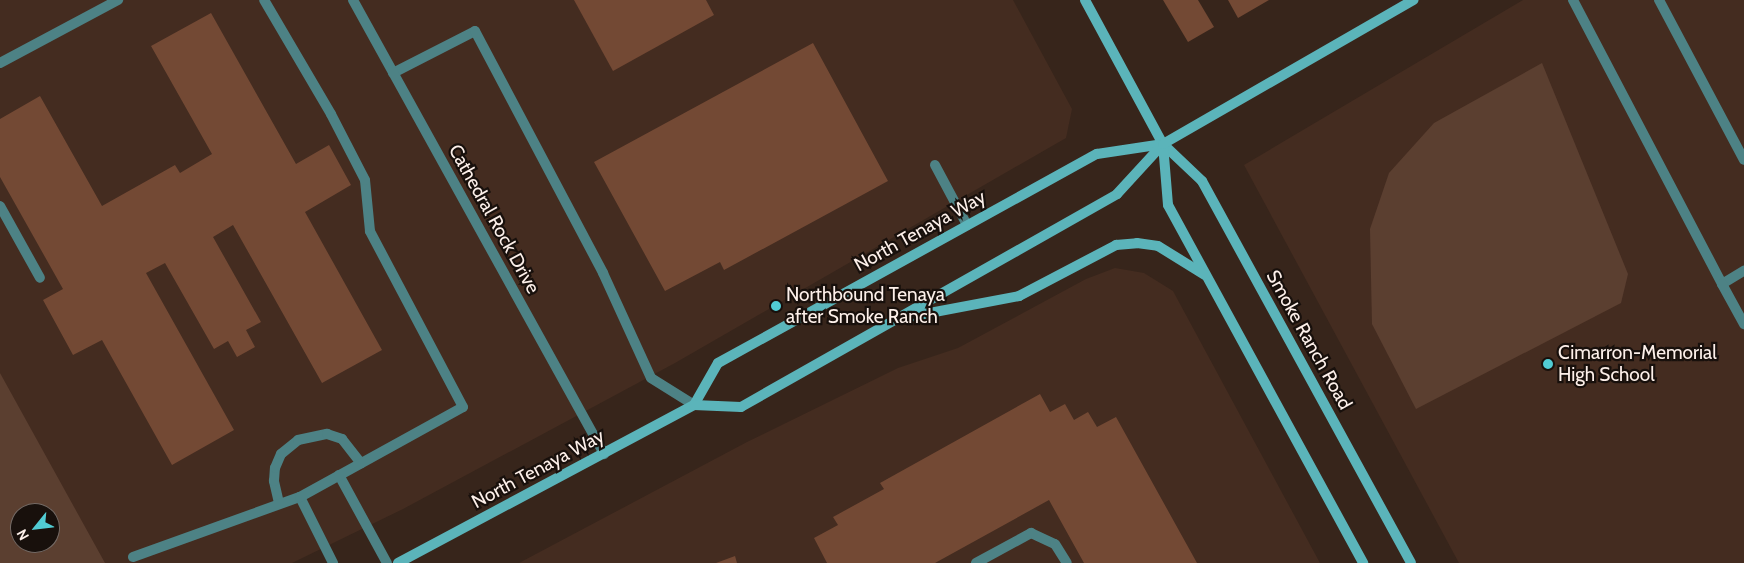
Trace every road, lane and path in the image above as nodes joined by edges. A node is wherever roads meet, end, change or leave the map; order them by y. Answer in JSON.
{"nodes":[{"id":1,"x":118,"y":0,"type":"edge"},
{"id":2,"x":264,"y":0,"type":"edge"},
{"id":3,"x":353,"y":0,"type":"edge"},
{"id":4,"x":1085,"y":0,"type":"edge"},
{"id":5,"x":1413,"y":0,"type":"edge"},
{"id":6,"x":1574,"y":0,"type":"edge"},
{"id":7,"x":1659,"y":0,"type":"edge"},
{"id":8,"x":0,"y":63,"type":"edge"},
{"id":9,"x":393,"y":72,"type":"junction"},
{"id":10,"x":1163,"y":144,"type":"junction"},
{"id":11,"x":1744,"y":160,"type":"edge"},
{"id":12,"x":935,"y":165,"type":"dead end"},
{"id":13,"x":0,"y":206,"type":"edge"},
{"id":14,"x":968,"y":225,"type":"junction"},
{"id":15,"x":1744,"y":271,"type":"edge"},
{"id":16,"x":1207,"y":277,"type":"junction"},
{"id":17,"x":40,"y":278,"type":"dead end"},
{"id":18,"x":1722,"y":284,"type":"junction"},
{"id":19,"x":895,"y":320,"type":"junction"},
{"id":20,"x":1744,"y":324,"type":"edge"},
{"id":21,"x":694,"y":405,"type":"junction"},
{"id":22,"x":604,"y":454,"type":"junction"},
{"id":23,"x":361,"y":463,"type":"junction"},
{"id":24,"x":339,"y":475,"type":"junction"},
{"id":25,"x":300,"y":496,"type":"junction"},
{"id":26,"x":279,"y":503,"type":"junction"},
{"id":27,"x":133,"y":557,"type":"dead end"},
{"id":28,"x":333,"y":563,"type":"edge"},
{"id":29,"x":387,"y":563,"type":"edge"},
{"id":30,"x":398,"y":563,"type":"edge"},
{"id":31,"x":976,"y":563,"type":"edge"},
{"id":32,"x":1067,"y":563,"type":"edge"},
{"id":33,"x":1363,"y":563,"type":"edge"},
{"id":34,"x":1411,"y":563,"type":"edge"}],
"edges":[{"from":1,"to":8,"type":"street"},
{"from":2,"to":23,"type":"street"},
{"from":3,"to":9,"type":"street","name":"Cathedral Rock Drive"},
{"from":4,"to":10,"type":"main road","name":"Smoke Ranch Road"},
{"from":5,"to":10,"type":"main road","name":"North Tenaya Way"},
{"from":6,"to":18,"type":"street"},
{"from":7,"to":11,"type":"street"},
{"from":9,"to":21,"type":"street"},
{"from":9,"to":22,"type":"street","name":"Cathedral Rock Drive"},
{"from":10,"to":14,"type":"main road","name":"North Tenaya Way"},
{"from":10,"to":16,"type":"main road","name":"Smoke Ranch Road"},
{"from":10,"to":19,"type":"main road","name":"North Tenaya Way"},
{"from":10,"to":34,"type":"main road","name":"Smoke Ranch Road"},
{"from":12,"to":14,"type":"street"},
{"from":13,"to":17,"type":"street"},
{"from":14,"to":21,"type":"main road","name":"North Tenaya Way"},
{"from":15,"to":18,"type":"street"},
{"from":16,"to":19,"type":"main road"},
{"from":16,"to":33,"type":"main road","name":"Smoke Ranch Road"},
{"from":18,"to":20,"type":"street"},
{"from":19,"to":21,"type":"main road","name":"North Tenaya Way"},
{"from":21,"to":22,"type":"main road","name":"North Tenaya Way"},
{"from":22,"to":30,"type":"main road","name":"North Tenaya Way"},
{"from":23,"to":24,"type":"street"},
{"from":23,"to":26,"type":"street"},
{"from":24,"to":25,"type":"street"},
{"from":24,"to":29,"type":"street"},
{"from":25,"to":26,"type":"street"},
{"from":25,"to":28,"type":"street"},
{"from":26,"to":27,"type":"street"},
{"from":31,"to":32,"type":"street"}]}
